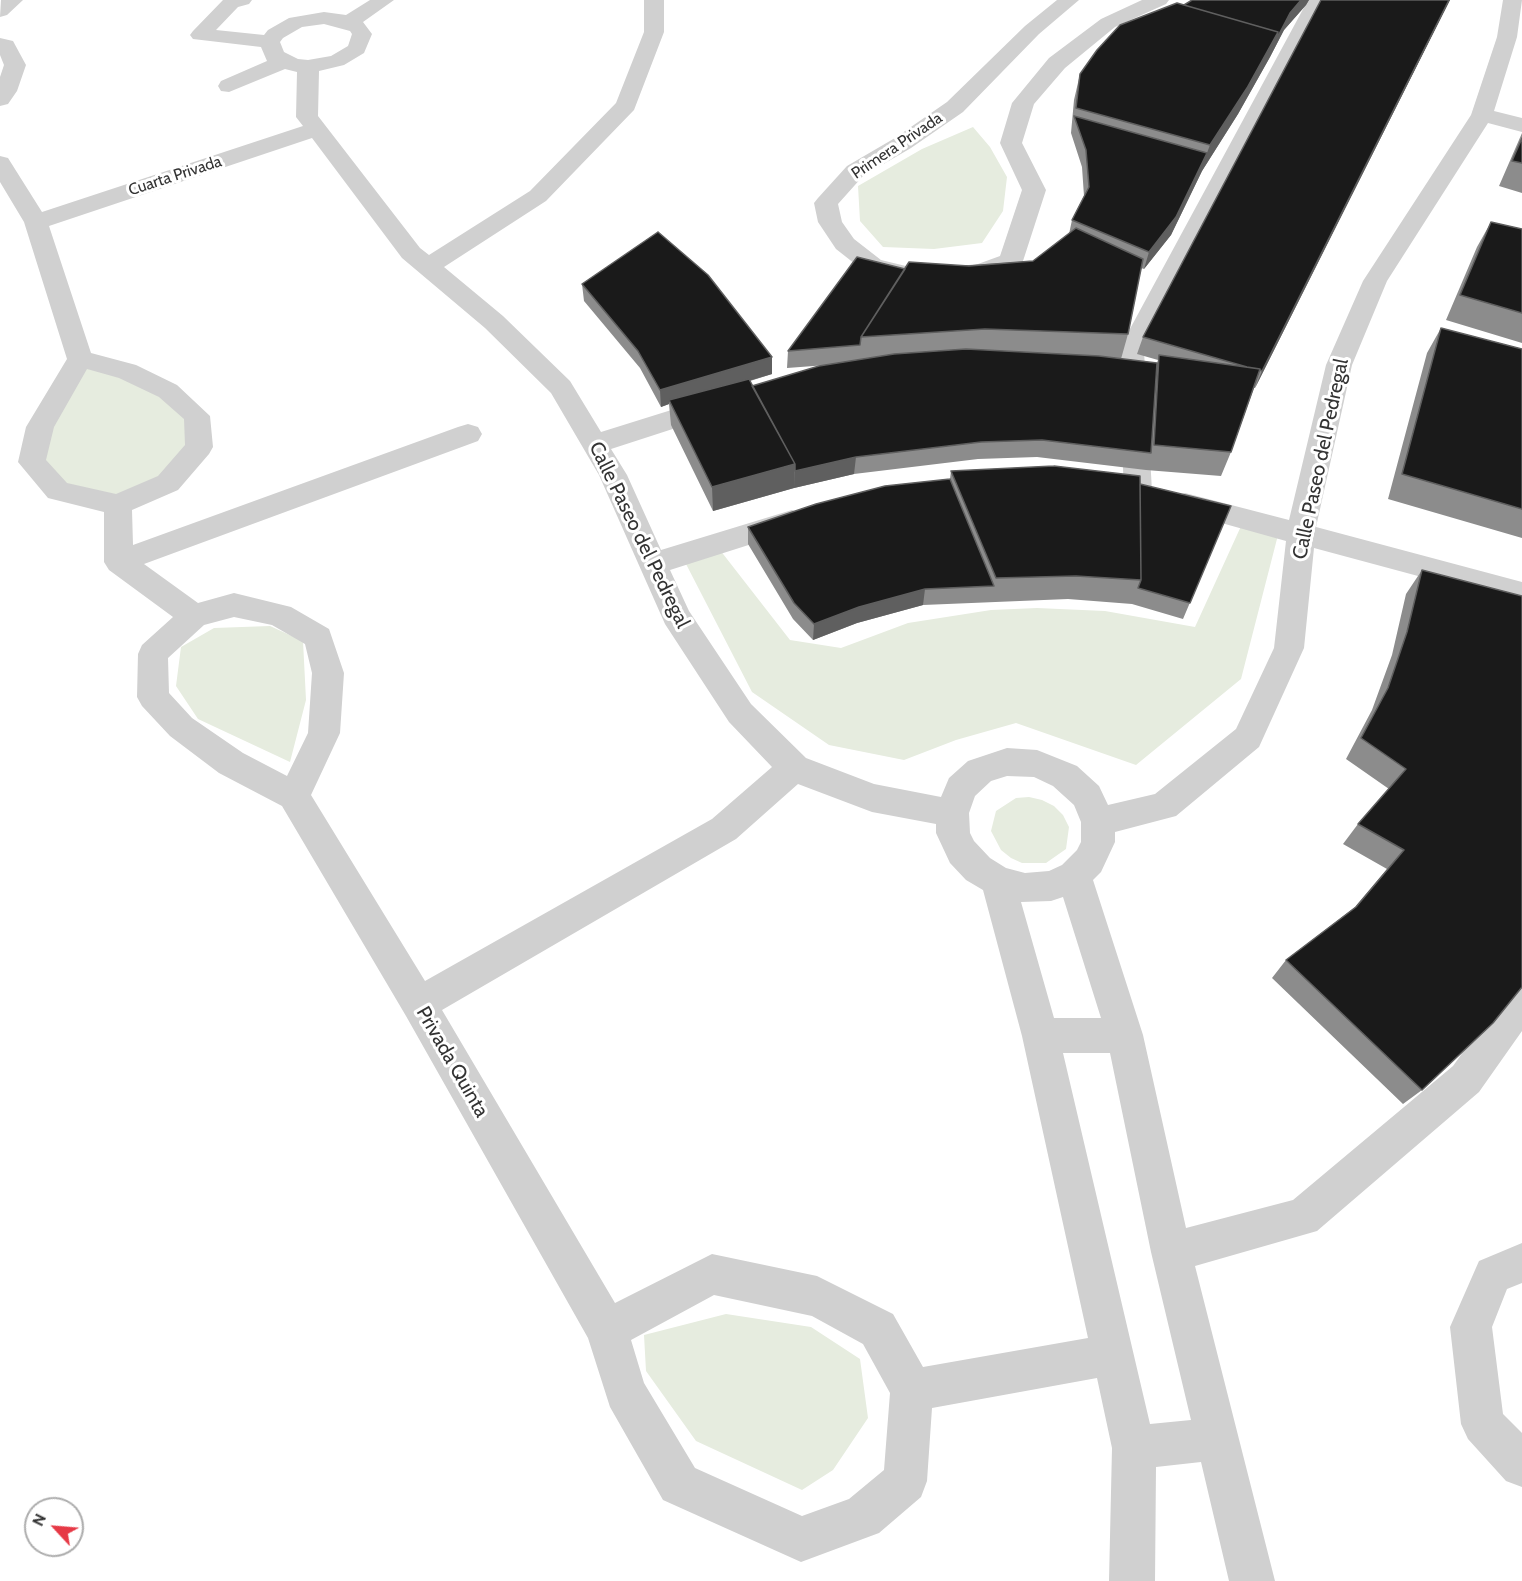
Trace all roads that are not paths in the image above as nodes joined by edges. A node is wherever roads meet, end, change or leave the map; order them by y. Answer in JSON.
{"nodes":[{"id":1,"x":13,"y":0,"type":"edge"},
{"id":2,"x":242,"y":0,"type":"edge"},
{"id":3,"x":384,"y":0,"type":"edge"},
{"id":4,"x":654,"y":0,"type":"edge"},
{"id":5,"x":1069,"y":0,"type":"edge"},
{"id":6,"x":1159,"y":0,"type":"edge"},
{"id":7,"x":1318,"y":0,"type":"edge"},
{"id":8,"x":1513,"y":0,"type":"edge"},
{"id":9,"x":0,"y":11,"type":"edge"},
{"id":10,"x":349,"y":22,"type":"junction"},
{"id":11,"x":270,"y":42,"type":"junction"},
{"id":12,"x":0,"y":44,"type":"edge"},
{"id":13,"x":295,"y":64,"type":"junction"},
{"id":14,"x":229,"y":86,"type":"dead end"},
{"id":15,"x":0,"y":99,"type":"edge"},
{"id":16,"x":1482,"y":115,"type":"junction"},
{"id":17,"x":1522,"y":126,"type":"edge"},
{"id":18,"x":314,"y":130,"type":"junction"},
{"id":19,"x":0,"y":163,"type":"edge"},
{"id":20,"x":36,"y":222,"type":"junction"},
{"id":21,"x":428,"y":267,"type":"junction"},
{"id":22,"x":80,"y":360,"type":"junction"},
{"id":23,"x":742,"y":397,"type":"edge"},
{"id":24,"x":468,"y":434,"type":"dead end"},
{"id":25,"x":595,"y":444,"type":"junction"},
{"id":26,"x":118,"y":505,"type":"junction"},
{"id":27,"x":820,"y":512,"type":"edge"},
{"id":28,"x":1301,"y":532,"type":"junction"},
{"id":29,"x":119,"y":562,"type":"junction"},
{"id":30,"x":653,"y":564,"type":"junction"},
{"id":31,"x":1522,"y":593,"type":"edge"},
{"id":32,"x":194,"y":616,"type":"junction"},
{"id":33,"x":794,"y":768,"type":"junction"},
{"id":34,"x":294,"y":796,"type":"junction"},
{"id":35,"x":952,"y":813,"type":"junction"},
{"id":36,"x":1098,"y":822,"type":"junction"},
{"id":37,"x":1074,"y":876,"type":"junction"},
{"id":38,"x":998,"y":881,"type":"junction"},
{"id":39,"x":1522,"y":1000,"type":"edge"},
{"id":40,"x":419,"y":1004,"type":"junction"},
{"id":41,"x":1125,"y":1035,"type":"junction"},
{"id":42,"x":1040,"y":1036,"type":"junction"},
{"id":43,"x":1171,"y":1252,"type":"junction"},
{"id":44,"x":1522,"y":1263,"type":"edge"},
{"id":45,"x":607,"y":1330,"type":"junction"},
{"id":46,"x":1114,"y":1354,"type":"junction"},
{"id":47,"x":912,"y":1390,"type":"junction"},
{"id":48,"x":1216,"y":1439,"type":"junction"},
{"id":49,"x":1134,"y":1448,"type":"junction"},
{"id":50,"x":1522,"y":1465,"type":"edge"},
{"id":51,"x":1132,"y":1581,"type":"edge"},
{"id":52,"x":1252,"y":1581,"type":"edge"}],
"edges":[{"from":1,"to":9,"type":"street"},
{"from":2,"to":11,"type":"street"},
{"from":3,"to":10,"type":"street"},
{"from":4,"to":21,"type":"street"},
{"from":5,"to":6,"type":"street","name":"Primera Privada"},
{"from":7,"to":28,"type":"street"},
{"from":8,"to":16,"type":"street","name":"Calle Paseo del Pedregal"},
{"from":10,"to":11,"type":"street"},
{"from":10,"to":13,"type":"street"},
{"from":11,"to":13,"type":"street"},
{"from":12,"to":15,"type":"street"},
{"from":13,"to":14,"type":"street"},
{"from":13,"to":18,"type":"street","name":"Calle Paseo del Pedregal"},
{"from":16,"to":17,"type":"street"},
{"from":16,"to":28,"type":"street","name":"Calle Paseo del Pedregal"},
{"from":18,"to":20,"type":"street","name":"Cuarta Privada"},
{"from":18,"to":21,"type":"street","name":"Calle Paseo del Pedregal"},
{"from":19,"to":20,"type":"street"},
{"from":20,"to":22,"type":"street"},
{"from":21,"to":25,"type":"street","name":"Calle Paseo del Pedregal"},
{"from":22,"to":26,"type":"street"},
{"from":22,"to":26,"type":"street"},
{"from":23,"to":25,"type":"street"},
{"from":24,"to":29,"type":"street"},
{"from":25,"to":30,"type":"street","name":"Calle Paseo del Pedregal"},
{"from":26,"to":29,"type":"street"},
{"from":27,"to":30,"type":"street"},
{"from":28,"to":31,"type":"street"},
{"from":28,"to":36,"type":"street","name":"Calle Paseo del Pedregal"},
{"from":29,"to":32,"type":"street"},
{"from":30,"to":33,"type":"street","name":"Calle Paseo del Pedregal"},
{"from":32,"to":34,"type":"street"},
{"from":32,"to":34,"type":"street"},
{"from":33,"to":35,"type":"street","name":"Calle Paseo del Pedregal"},
{"from":33,"to":40,"type":"street"},
{"from":34,"to":40,"type":"street","name":"Privada Quinta"},
{"from":35,"to":36,"type":"street"},
{"from":35,"to":38,"type":"street"},
{"from":36,"to":37,"type":"street"},
{"from":37,"to":38,"type":"street"},
{"from":37,"to":41,"type":"street"},
{"from":38,"to":42,"type":"street"},
{"from":39,"to":43,"type":"street"},
{"from":40,"to":45,"type":"street","name":"Privada Quinta"},
{"from":41,"to":42,"type":"street"},
{"from":41,"to":43,"type":"street"},
{"from":42,"to":46,"type":"street"},
{"from":43,"to":48,"type":"street"},
{"from":44,"to":50,"type":"street"},
{"from":45,"to":47,"type":"street"},
{"from":45,"to":47,"type":"street","name":"Privada Quinta"},
{"from":46,"to":47,"type":"street"},
{"from":46,"to":49,"type":"street"},
{"from":48,"to":49,"type":"street"},
{"from":48,"to":52,"type":"street"},
{"from":49,"to":51,"type":"street"}]}
